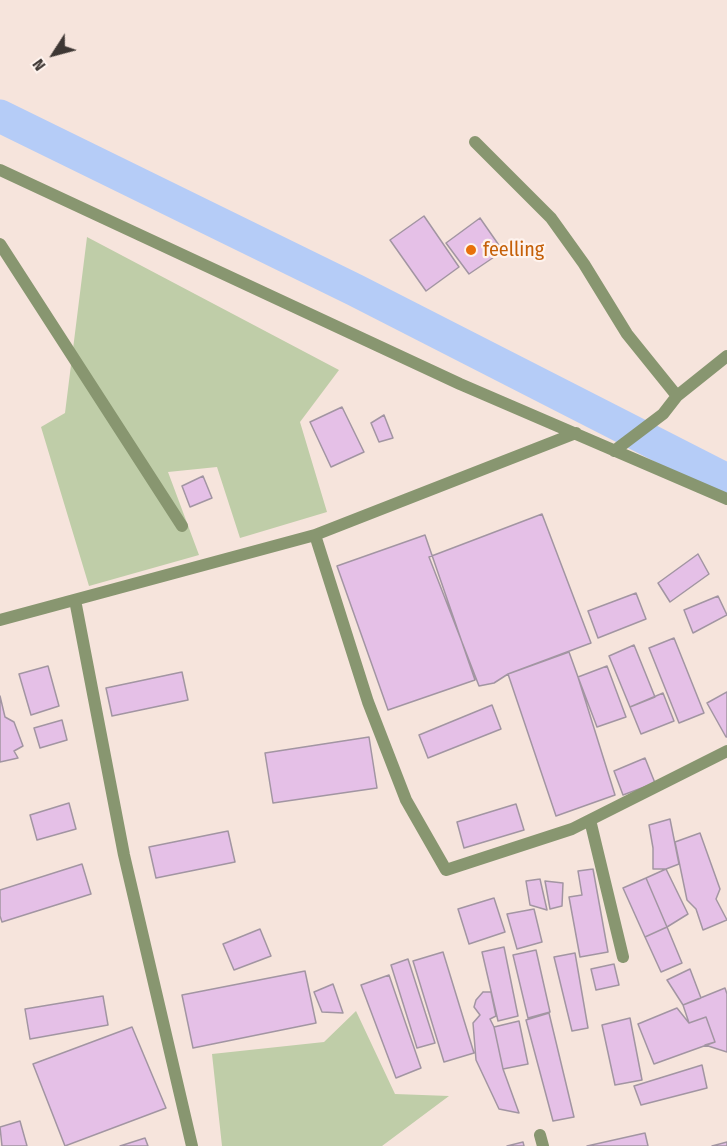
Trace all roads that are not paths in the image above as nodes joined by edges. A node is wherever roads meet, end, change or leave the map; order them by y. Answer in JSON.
{"nodes":[{"id":1,"x":474,"y":142,"type":"dead end"},
{"id":2,"x":0,"y":170,"type":"edge"},
{"id":3,"x":0,"y":244,"type":"edge"},
{"id":4,"x":727,"y":356,"type":"edge"},
{"id":5,"x":677,"y":396,"type":"junction"},
{"id":6,"x":576,"y":434,"type":"junction"},
{"id":7,"x":615,"y":451,"type":"junction"},
{"id":8,"x":727,"y":499,"type":"edge"},
{"id":9,"x":182,"y":526,"type":"dead end"},
{"id":10,"x":315,"y":535,"type":"junction"},
{"id":11,"x":75,"y":600,"type":"junction"},
{"id":12,"x":0,"y":620,"type":"edge"},
{"id":13,"x":727,"y":751,"type":"edge"},
{"id":14,"x":590,"y":820,"type":"junction"},
{"id":15,"x":623,"y":957,"type":"dead end"},
{"id":16,"x":192,"y":1146,"type":"edge"}],
"edges":[{"from":1,"to":5,"type":"street"},
{"from":2,"to":6,"type":"street"},
{"from":3,"to":9,"type":"street"},
{"from":4,"to":5,"type":"street"},
{"from":5,"to":7,"type":"street"},
{"from":6,"to":7,"type":"street"},
{"from":6,"to":10,"type":"street"},
{"from":7,"to":8,"type":"street"},
{"from":10,"to":11,"type":"street"},
{"from":10,"to":14,"type":"street"},
{"from":11,"to":12,"type":"street"},
{"from":11,"to":16,"type":"street"},
{"from":13,"to":14,"type":"street"},
{"from":14,"to":15,"type":"street"}]}
